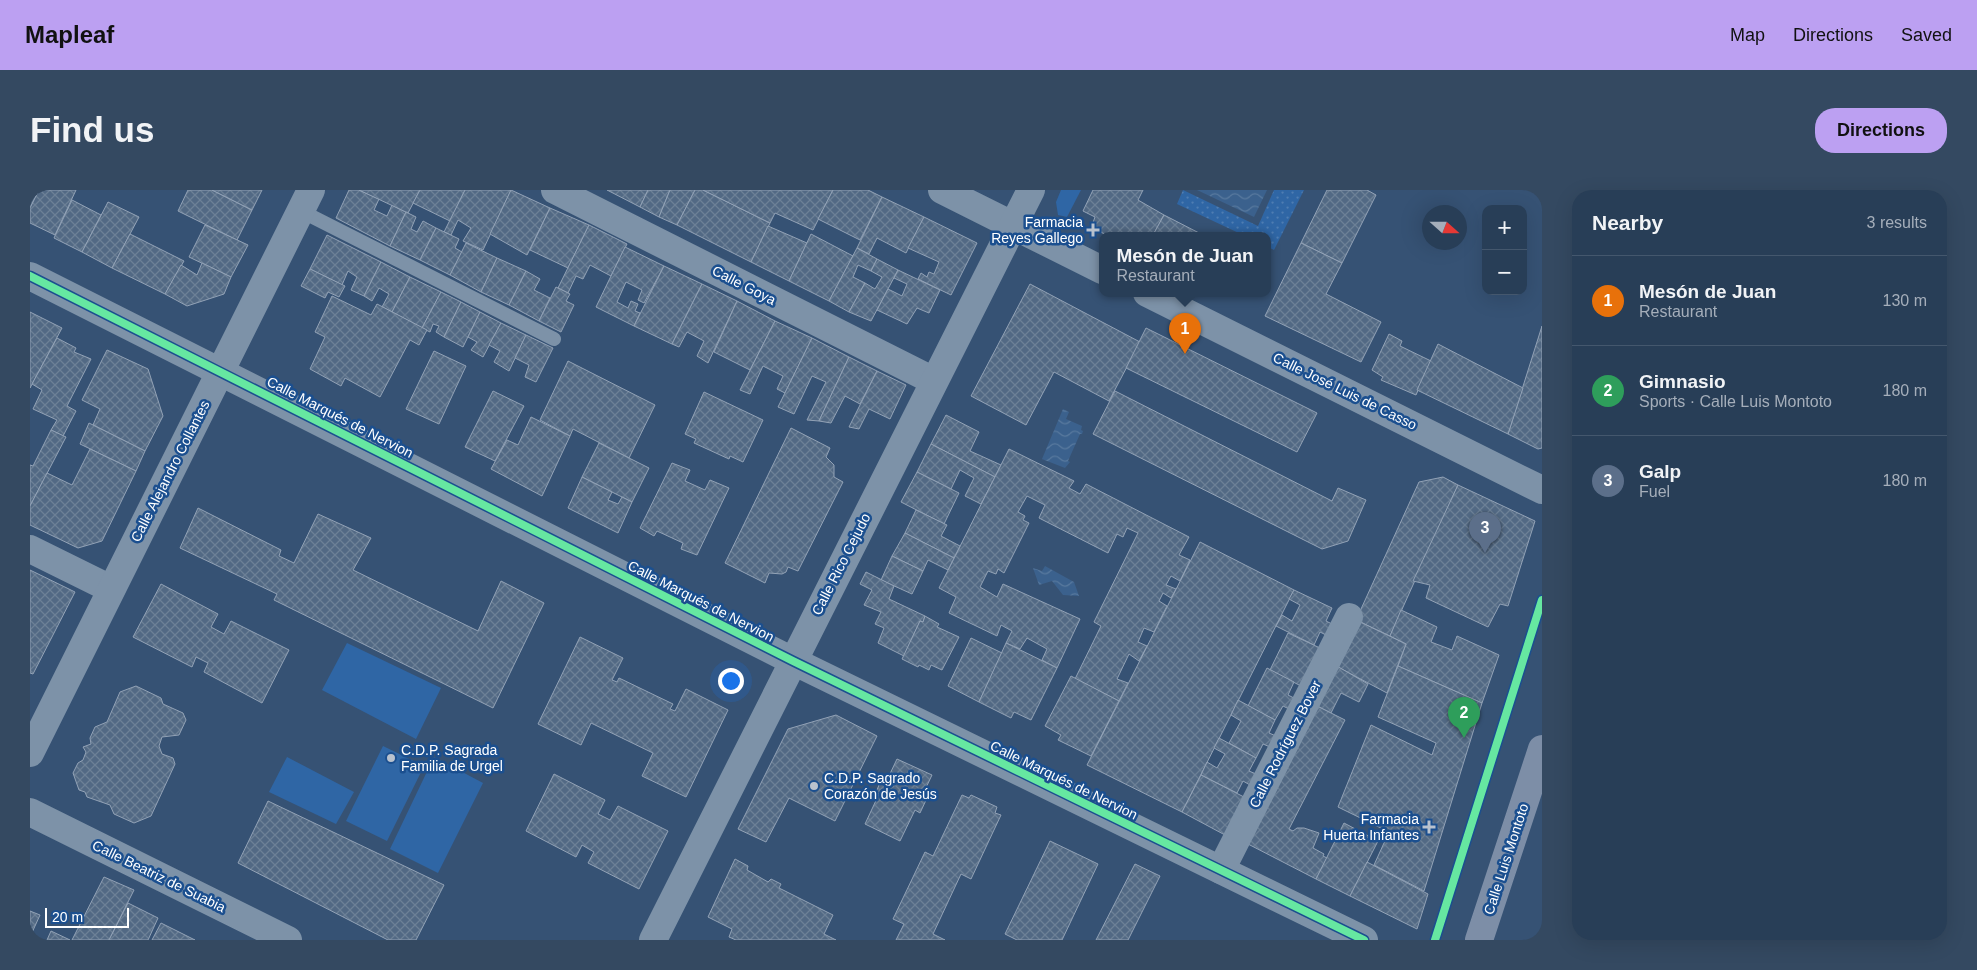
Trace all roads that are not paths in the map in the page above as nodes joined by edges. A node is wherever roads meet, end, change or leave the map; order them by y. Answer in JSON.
{"nodes":[{"id":1,"x":555,"y":190,"type":"edge"},
{"id":2,"x":942,"y":190,"type":"edge"},
{"id":3,"x":1031,"y":190,"type":"edge"},
{"id":4,"x":306,"y":200,"type":"edge"},
{"id":5,"x":1013,"y":226,"type":"junction"},
{"id":6,"x":1099,"y":269,"type":"edge"},
{"id":7,"x":30,"y":276,"type":"edge"},
{"id":8,"x":1155,"y":297,"type":"edge"},
{"id":9,"x":554,"y":339,"type":"dead end"},
{"id":10,"x":221,"y":371,"type":"junction"},
{"id":11,"x":934,"y":381,"type":"junction"},
{"id":12,"x":1542,"y":490,"type":"edge"},
{"id":13,"x":30,"y":549,"type":"edge"},
{"id":14,"x":112,"y":589,"type":"junction"},
{"id":15,"x":1349,"y":617,"type":"dead end"},
{"id":16,"x":792,"y":661,"type":"junction"},
{"id":17,"x":1542,"y":749,"type":"edge"},
{"id":18,"x":30,"y":752,"type":"edge"},
{"id":19,"x":30,"y":812,"type":"edge"},
{"id":20,"x":1221,"y":870,"type":"junction"},
{"id":21,"x":288,"y":940,"type":"edge"},
{"id":22,"x":653,"y":940,"type":"edge"},
{"id":23,"x":1364,"y":940,"type":"edge"},
{"id":24,"x":1479,"y":940,"type":"edge"}],
"edges":[{"from":1,"to":11,"type":"street","name":"Calle Goya"},
{"from":2,"to":5,"type":"street"},
{"from":3,"to":5,"type":"street","name":"Calle Rico Cejudo"},
{"from":4,"to":9,"type":"lane"},
{"from":4,"to":10,"type":"street","name":"Calle Alejandro Collantes"},
{"from":5,"to":6,"type":"street"},
{"from":5,"to":11,"type":"street","name":"Calle Rico Cejudo"},
{"from":7,"to":10,"type":"street","name":"Calle Marqués de Nervion"},
{"from":8,"to":12,"type":"street","name":"Calle José Luis de Casso"},
{"from":10,"to":14,"type":"street","name":"Calle Alejandro Collantes"},
{"from":10,"to":16,"type":"street","name":"Calle Marqués de Nervion"},
{"from":11,"to":16,"type":"street","name":"Calle Rico Cejudo"},
{"from":13,"to":14,"type":"street"},
{"from":14,"to":18,"type":"street","name":"Calle Alejandro Collantes"},
{"from":15,"to":20,"type":"street","name":"Calle Rodríguez Bover"},
{"from":16,"to":20,"type":"street","name":"Calle Marqués de Nervion"},
{"from":16,"to":22,"type":"street","name":"Calle Rico Cejudo"},
{"from":17,"to":24,"type":"main road","name":"Calle Luis Montoto"},
{"from":19,"to":21,"type":"street","name":"Calle Beatriz de Suabia"},
{"from":20,"to":23,"type":"street","name":"Calle Marqués de Nervion"}]}
